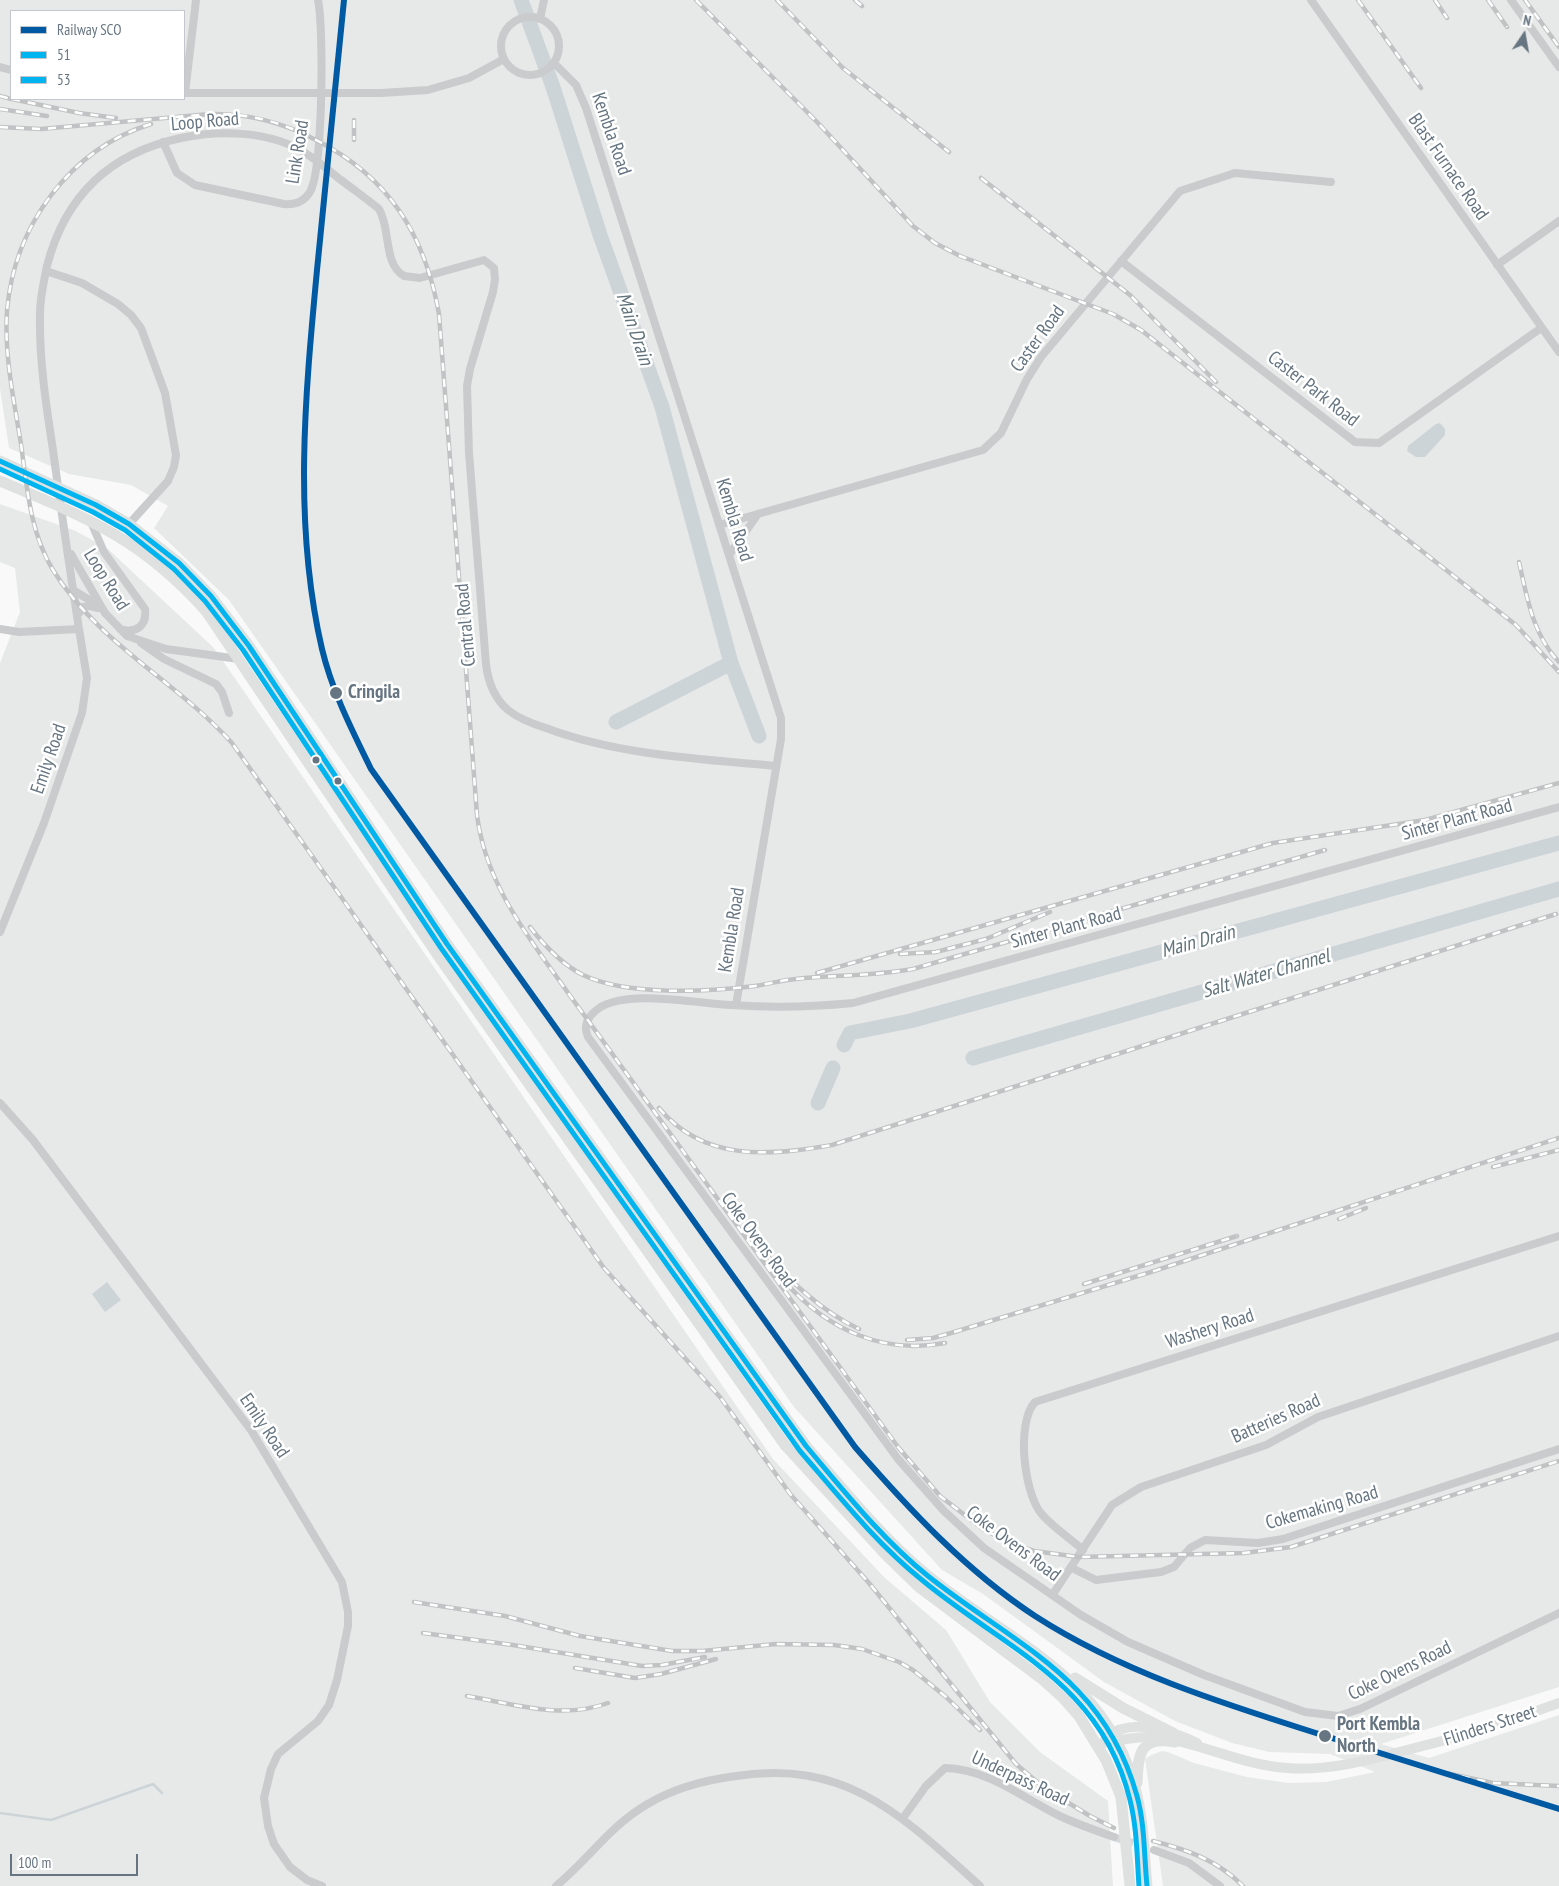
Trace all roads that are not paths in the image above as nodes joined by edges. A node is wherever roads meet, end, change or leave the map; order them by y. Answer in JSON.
{"nodes":[{"id":1,"x":196,"y":0,"type":"edge"},
{"id":2,"x":318,"y":0,"type":"edge"},
{"id":3,"x":544,"y":0,"type":"edge"},
{"id":4,"x":1311,"y":0,"type":"edge"},
{"id":5,"x":1511,"y":0,"type":"edge"},
{"id":6,"x":538,"y":18,"type":"junction"},
{"id":7,"x":504,"y":59,"type":"junction"},
{"id":8,"x":554,"y":63,"type":"junction"},
{"id":9,"x":1559,"y":68,"type":"edge"},
{"id":10,"x":185,"y":93,"type":"edge"},
{"id":11,"x":164,"y":142,"type":"junction"},
{"id":12,"x":1331,"y":182,"type":"dead end"},
{"id":13,"x":1559,"y":221,"type":"edge"},
{"id":14,"x":488,"y":261,"type":"joint"},
{"id":15,"x":1121,"y":261,"type":"junction"},
{"id":16,"x":1497,"y":265,"type":"junction"},
{"id":17,"x":46,"y":271,"type":"junction"},
{"id":18,"x":1541,"y":328,"type":"junction"},
{"id":19,"x":1559,"y":352,"type":"edge"},
{"id":20,"x":0,"y":461,"type":"edge"},
{"id":21,"x":0,"y":480,"type":"edge"},
{"id":22,"x":758,"y":514,"type":"junction"},
{"id":23,"x":89,"y":518,"type":"junction"},
{"id":24,"x":129,"y":524,"type":"junction"},
{"id":25,"x":719,"y":525,"type":"junction"},
{"id":26,"x":68,"y":549,"type":"junction"},
{"id":27,"x":729,"y":555,"type":"junction"},
{"id":28,"x":73,"y":590,"type":"junction"},
{"id":29,"x":103,"y":611,"type":"junction"},
{"id":30,"x":77,"y":618,"type":"junction"},
{"id":31,"x":0,"y":628,"type":"edge"},
{"id":32,"x":118,"y":628,"type":"junction"},
{"id":33,"x":78,"y":629,"type":"junction"},
{"id":34,"x":128,"y":636,"type":"junction"},
{"id":35,"x":154,"y":644,"type":"junction"},
{"id":36,"x":239,"y":659,"type":"junction"},
{"id":37,"x":180,"y":667,"type":"junction"},
{"id":38,"x":229,"y":713,"type":"dead end"},
{"id":39,"x":776,"y":766,"type":"junction"},
{"id":40,"x":1559,"y":807,"type":"edge"},
{"id":41,"x":0,"y":932,"type":"edge"},
{"id":42,"x":736,"y":1005,"type":"junction"},
{"id":43,"x":585,"y":1028,"type":"joint"},
{"id":44,"x":0,"y":1103,"type":"edge"},
{"id":45,"x":1559,"y":1236,"type":"edge"},
{"id":46,"x":1559,"y":1336,"type":"edge"},
{"id":47,"x":1559,"y":1450,"type":"edge"},
{"id":48,"x":1083,"y":1550,"type":"junction"},
{"id":49,"x":1072,"y":1568,"type":"junction"},
{"id":50,"x":1053,"y":1594,"type":"junction"},
{"id":51,"x":1559,"y":1613,"type":"edge"},
{"id":52,"x":1052,"y":1663,"type":"junction"},
{"id":53,"x":1559,"y":1702,"type":"edge"},
{"id":54,"x":1114,"y":1737,"type":"junction"},
{"id":55,"x":1174,"y":1738,"type":"junction"},
{"id":56,"x":1097,"y":1744,"type":"junction"},
{"id":57,"x":1137,"y":1794,"type":"junction"},
{"id":58,"x":902,"y":1818,"type":"junction"},
{"id":59,"x":1114,"y":1837,"type":"tunnel mouth"},
{"id":60,"x":1149,"y":1853,"type":"junction"},
{"id":61,"x":322,"y":1886,"type":"edge"},
{"id":62,"x":556,"y":1886,"type":"edge"},
{"id":63,"x":980,"y":1886,"type":"edge"},
{"id":64,"x":1130,"y":1886,"type":"edge"},
{"id":65,"x":1147,"y":1886,"type":"edge"},
{"id":66,"x":1220,"y":1886,"type":"edge"}],
"edges":[{"from":1,"to":10,"type":"street"},
{"from":2,"to":11,"type":"street","name":"Link Road"},
{"from":3,"to":6,"type":"street"},
{"from":4,"to":16,"type":"street","name":"Blast Furnace Road"},
{"from":5,"to":9,"type":"street"},
{"from":6,"to":7,"type":"street"},
{"from":6,"to":8,"type":"street"},
{"from":7,"to":8,"type":"street"},
{"from":7,"to":10,"type":"street"},
{"from":8,"to":25,"type":"street","name":"Kembla Road"},
{"from":11,"to":14,"type":"street","name":"Loop Road"},
{"from":11,"to":17,"type":"street","name":"Loop Road"},
{"from":12,"to":15,"type":"street","name":"Caster Road"},
{"from":13,"to":16,"type":"street"},
{"from":14,"to":39,"type":"street","name":"Central Road"},
{"from":15,"to":18,"type":"street","name":"Caster Park Road"},
{"from":15,"to":22,"type":"street","name":"Caster Road"},
{"from":16,"to":18,"type":"street","name":"Blast Furnace Road"},
{"from":17,"to":24,"type":"street"},
{"from":17,"to":26,"type":"street","name":"Loop Road"},
{"from":18,"to":19,"type":"street","name":"Blast Furnace Road"},
{"from":20,"to":24,"type":"main road"},
{"from":21,"to":23,"type":"main road"},
{"from":22,"to":25,"type":"street","name":"Caster Road"},
{"from":22,"to":27,"type":"street"},
{"from":23,"to":32,"type":"street","name":"Loop Road"},
{"from":23,"to":36,"type":"main road"},
{"from":24,"to":52,"type":"main road"},
{"from":25,"to":27,"type":"street","name":"Kembla Road"},
{"from":26,"to":28,"type":"street","name":"Loop Road"},
{"from":26,"to":29,"type":"street","name":"Loop Road"},
{"from":27,"to":39,"type":"street","name":"Kembla Road"},
{"from":28,"to":29,"type":"street"},
{"from":28,"to":30,"type":"street","name":"Emily Road"},
{"from":29,"to":30,"type":"street"},
{"from":29,"to":32,"type":"street","name":"Loop Road"},
{"from":30,"to":33,"type":"street","name":"Emily Road"},
{"from":31,"to":33,"type":"street"},
{"from":32,"to":34,"type":"street","name":"Loop Road"},
{"from":33,"to":41,"type":"street","name":"Emily Road"},
{"from":34,"to":35,"type":"street","name":"Loop Road"},
{"from":34,"to":37,"type":"street"},
{"from":35,"to":36,"type":"street","name":"Loop Road"},
{"from":35,"to":37,"type":"street"},
{"from":36,"to":56,"type":"main road"},
{"from":37,"to":38,"type":"street"},
{"from":39,"to":42,"type":"street","name":"Kembla Road"},
{"from":40,"to":42,"type":"street","name":"Sinter Plant Road"},
{"from":42,"to":43,"type":"street","name":"Sinter Plant Road"},
{"from":43,"to":50,"type":"street","name":"Coke Ovens Road"},
{"from":44,"to":61,"type":"street","name":"Emily Road"},
{"from":45,"to":48,"type":"street","name":"Washery Road"},
{"from":46,"to":48,"type":"street","name":"Batteries Road"},
{"from":47,"to":49,"type":"street","name":"Cokemaking Road"},
{"from":48,"to":49,"type":"street","name":"Batteries Road"},
{"from":49,"to":50,"type":"street","name":"Batteries Road"},
{"from":50,"to":51,"type":"street","name":"Coke Ovens Road"},
{"from":52,"to":54,"type":"main road"},
{"from":52,"to":55,"type":"main road"},
{"from":53,"to":55,"type":"street","name":"Flinders Street"},
{"from":54,"to":55,"type":"street","name":"Flinders Street"},
{"from":54,"to":56,"type":"street","name":"Flinders Street"},
{"from":54,"to":57,"type":"main road"},
{"from":55,"to":57,"type":"main road"},
{"from":56,"to":64,"type":"main road"},
{"from":57,"to":60,"type":"main road"},
{"from":58,"to":59,"type":"street","name":"Underpass Road"},
{"from":58,"to":62,"type":"street"},
{"from":58,"to":63,"type":"street"},
{"from":60,"to":65,"type":"main road"},
{"from":60,"to":66,"type":"street"}]}
